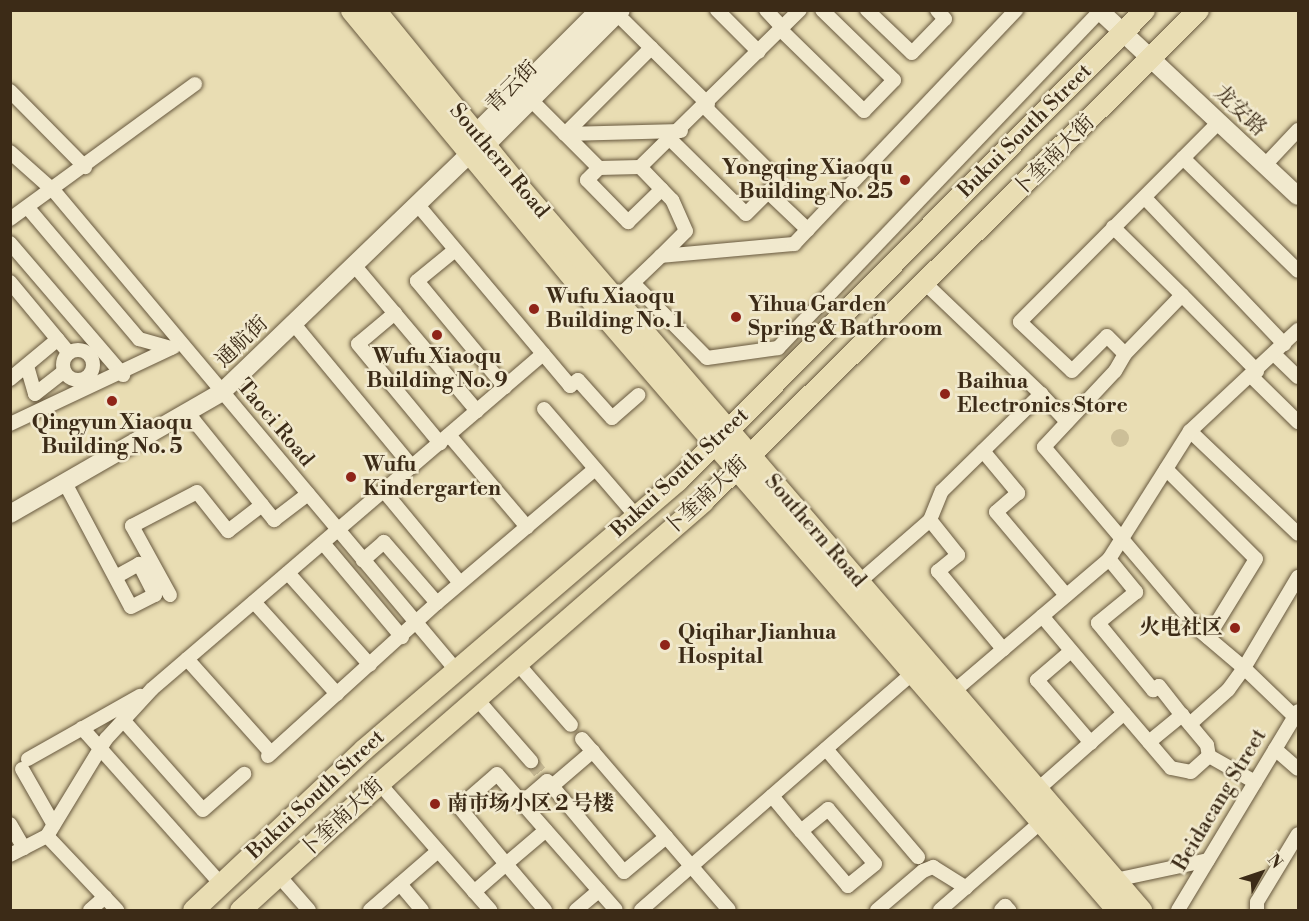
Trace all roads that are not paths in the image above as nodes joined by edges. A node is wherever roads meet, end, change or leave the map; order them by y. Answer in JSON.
{"nodes":[{"id":1,"x":351,"y":10,"type":"edge"},
{"id":2,"x":599,"y":10,"type":"edge"},
{"id":3,"x":717,"y":10,"type":"edge"},
{"id":4,"x":766,"y":10,"type":"edge"},
{"id":5,"x":800,"y":10,"type":"edge"},
{"id":6,"x":822,"y":10,"type":"edge"},
{"id":7,"x":867,"y":10,"type":"edge"},
{"id":8,"x":937,"y":10,"type":"edge"},
{"id":9,"x":1016,"y":10,"type":"edge"},
{"id":10,"x":1144,"y":10,"type":"edge"},
{"id":11,"x":1198,"y":10,"type":"edge"},
{"id":12,"x":376,"y":11,"type":"edge"},
{"id":13,"x":1100,"y":11,"type":"edge"},
{"id":14,"x":619,"y":12,"type":"edge"},
{"id":15,"x":782,"y":29,"type":"junction"},
{"id":16,"x":1122,"y":33,"type":"junction"},
{"id":17,"x":651,"y":48,"type":"junction"},
{"id":18,"x":759,"y":52,"type":"junction"},
{"id":19,"x":1152,"y":60,"type":"junction"},
{"id":20,"x":195,"y":84,"type":"dead end"},
{"id":21,"x":10,"y":91,"type":"edge"},
{"id":22,"x":531,"y":100,"type":"junction"},
{"id":23,"x":707,"y":106,"type":"junction"},
{"id":24,"x":1219,"y":122,"type":"junction"},
{"id":25,"x":1299,"y":130,"type":"edge"},
{"id":26,"x":565,"y":134,"type":"junction"},
{"id":27,"x":676,"y":135,"type":"junction"},
{"id":28,"x":476,"y":144,"type":"junction"},
{"id":29,"x":10,"y":152,"type":"edge"},
{"id":30,"x":1183,"y":158,"type":"junction"},
{"id":31,"x":1265,"y":165,"type":"junction"},
{"id":32,"x":85,"y":167,"type":"junction"},
{"id":33,"x":640,"y":167,"type":"junction"},
{"id":34,"x":599,"y":168,"type":"junction"},
{"id":35,"x":662,"y":189,"type":"junction"},
{"id":36,"x":54,"y":191,"type":"junction"},
{"id":37,"x":768,"y":192,"type":"junction"},
{"id":38,"x":1299,"y":196,"type":"edge"},
{"id":39,"x":1145,"y":198,"type":"dead end"},
{"id":40,"x":417,"y":204,"type":"junction"},
{"id":41,"x":28,"y":208,"type":"junction"},
{"id":42,"x":10,"y":219,"type":"edge"},
{"id":43,"x":1113,"y":228,"type":"junction"},
{"id":44,"x":808,"y":230,"type":"junction"},
{"id":45,"x":10,"y":243,"type":"edge"},
{"id":46,"x":455,"y":250,"type":"junction"},
{"id":47,"x":661,"y":256,"type":"junction"},
{"id":48,"x":354,"y":265,"type":"junction"},
{"id":49,"x":1299,"y":271,"type":"edge"},
{"id":50,"x":10,"y":282,"type":"edge"},
{"id":51,"x":633,"y":283,"type":"junction"},
{"id":52,"x":925,"y":283,"type":"junction"},
{"id":53,"x":1182,"y":295,"type":"junction"},
{"id":54,"x":616,"y":299,"type":"junction"},
{"id":55,"x":395,"y":314,"type":"junction"},
{"id":56,"x":293,"y":323,"type":"junction"},
{"id":57,"x":1299,"y":330,"type":"edge"},
{"id":58,"x":58,"y":339,"type":"junction"},
{"id":59,"x":176,"y":346,"type":"junction"},
{"id":60,"x":1279,"y":349,"type":"junction"},
{"id":61,"x":69,"y":353,"type":"junction"},
{"id":62,"x":543,"y":354,"type":"junction"},
{"id":63,"x":1125,"y":354,"type":"junction"},
{"id":64,"x":27,"y":366,"type":"junction"},
{"id":65,"x":119,"y":370,"type":"junction"},
{"id":66,"x":64,"y":371,"type":"junction"},
{"id":67,"x":1254,"y":373,"type":"junction"},
{"id":68,"x":90,"y":376,"type":"junction"},
{"id":69,"x":1299,"y":377,"type":"edge"},
{"id":70,"x":10,"y":379,"type":"edge"},
{"id":71,"x":505,"y":387,"type":"junction"},
{"id":72,"x":222,"y":392,"type":"junction"},
{"id":73,"x":1041,"y":394,"type":"junction"},
{"id":74,"x":638,"y":396,"type":"dead end"},
{"id":75,"x":544,"y":409,"type":"dead end"},
{"id":76,"x":477,"y":411,"type":"junction"},
{"id":77,"x":188,"y":412,"type":"junction"},
{"id":78,"x":1067,"y":422,"type":"junction"},
{"id":79,"x":1299,"y":422,"type":"edge"},
{"id":80,"x":10,"y":424,"type":"edge"},
{"id":81,"x":1191,"y":431,"type":"junction"},
{"id":82,"x":721,"y":437,"type":"junction"},
{"id":83,"x":444,"y":439,"type":"junction"},
{"id":84,"x":983,"y":451,"type":"junction"},
{"id":85,"x":743,"y":462,"type":"junction"},
{"id":86,"x":412,"y":467,"type":"junction"},
{"id":87,"x":595,"y":469,"type":"junction"},
{"id":88,"x":1166,"y":469,"type":"junction"},
{"id":89,"x":65,"y":483,"type":"junction"},
{"id":90,"x":384,"y":491,"type":"junction"},
{"id":91,"x":308,"y":494,"type":"junction"},
{"id":92,"x":262,"y":505,"type":"junction"},
{"id":93,"x":10,"y":514,"type":"edge"},
{"id":94,"x":636,"y":516,"type":"junction"},
{"id":95,"x":930,"y":520,"type":"junction"},
{"id":96,"x":526,"y":527,"type":"junction"},
{"id":97,"x":338,"y":530,"type":"junction"},
{"id":98,"x":1299,"y":534,"type":"edge"},
{"id":99,"x":1122,"y":539,"type":"junction"},
{"id":100,"x":323,"y":543,"type":"junction"},
{"id":101,"x":1109,"y":559,"type":"junction"},
{"id":102,"x":363,"y":560,"type":"junction"},
{"id":103,"x":288,"y":573,"type":"junction"},
{"id":104,"x":116,"y":577,"type":"dead end"},
{"id":105,"x":1299,"y":577,"type":"edge"},
{"id":106,"x":859,"y":582,"type":"junction"},
{"id":107,"x":460,"y":583,"type":"junction"},
{"id":108,"x":170,"y":595,"type":"dead end"},
{"id":109,"x":1066,"y":595,"type":"junction"},
{"id":110,"x":254,"y":602,"type":"junction"},
{"id":111,"x":436,"y":603,"type":"junction"},
{"id":112,"x":1042,"y":616,"type":"junction"},
{"id":113,"x":415,"y":621,"type":"junction"},
{"id":114,"x":402,"y":637,"type":"junction"},
{"id":115,"x":1208,"y":637,"type":"junction"},
{"id":116,"x":1003,"y":649,"type":"junction"},
{"id":117,"x":1071,"y":651,"type":"junction"},
{"id":118,"x":187,"y":659,"type":"junction"},
{"id":119,"x":518,"y":663,"type":"junction"},
{"id":120,"x":370,"y":665,"type":"junction"},
{"id":121,"x":1244,"y":668,"type":"junction"},
{"id":122,"x":456,"y":670,"type":"junction"},
{"id":123,"x":913,"y":673,"type":"junction"},
{"id":124,"x":152,"y":689,"type":"junction"},
{"id":125,"x":953,"y":692,"type":"junction"},
{"id":126,"x":337,"y":694,"type":"junction"},
{"id":127,"x":476,"y":698,"type":"junction"},
{"id":128,"x":1124,"y":713,"type":"junction"},
{"id":129,"x":1297,"y":714,"type":"edge"},
{"id":130,"x":1186,"y":719,"type":"junction"},
{"id":131,"x":123,"y":720,"type":"junction"},
{"id":132,"x":571,"y":725,"type":"dead end"},
{"id":133,"x":82,"y":728,"type":"junction"},
{"id":134,"x":582,"y":739,"type":"dead end"},
{"id":135,"x":1149,"y":742,"type":"junction"},
{"id":136,"x":1090,"y":743,"type":"junction"},
{"id":137,"x":826,"y":749,"type":"junction"},
{"id":138,"x":1275,"y":749,"type":"junction"},
{"id":139,"x":99,"y":751,"type":"junction"},
{"id":140,"x":593,"y":751,"type":"junction"},
{"id":141,"x":1209,"y":756,"type":"junction"},
{"id":142,"x":531,"y":761,"type":"tunnel mouth"},
{"id":143,"x":1299,"y":769,"type":"edge"},
{"id":144,"x":244,"y":774,"type":"dead end"},
{"id":145,"x":547,"y":781,"type":"junction"},
{"id":146,"x":1255,"y":782,"type":"junction"},
{"id":147,"x":379,"y":783,"type":"junction"},
{"id":148,"x":1037,"y":789,"type":"junction"},
{"id":149,"x":772,"y":796,"type":"junction"},
{"id":150,"x":522,"y":802,"type":"junction"},
{"id":151,"x":1041,"y":822,"type":"junction"},
{"id":152,"x":10,"y":824,"type":"edge"},
{"id":153,"x":51,"y":830,"type":"junction"},
{"id":154,"x":546,"y":830,"type":"junction"},
{"id":155,"x":801,"y":831,"type":"junction"},
{"id":156,"x":1299,"y":834,"type":"edge"},
{"id":157,"x":666,"y":837,"type":"junction"},
{"id":158,"x":24,"y":848,"type":"junction"},
{"id":159,"x":438,"y":851,"type":"junction"},
{"id":160,"x":10,"y":855,"type":"edge"},
{"id":161,"x":918,"y":857,"type":"dead end"},
{"id":162,"x":1208,"y":860,"type":"junction"},
{"id":163,"x":506,"y":864,"type":"junction"},
{"id":164,"x":691,"y":866,"type":"junction"},
{"id":165,"x":279,"y":876,"type":"junction"},
{"id":166,"x":1115,"y":880,"type":"junction"},
{"id":167,"x":221,"y":884,"type":"junction"},
{"id":168,"x":400,"y":884,"type":"junction"},
{"id":169,"x":966,"y":888,"type":"junction"},
{"id":170,"x":599,"y":891,"type":"junction"},
{"id":171,"x":474,"y":892,"type":"junction"},
{"id":172,"x":105,"y":897,"type":"junction"},
{"id":173,"x":90,"y":910,"type":"edge"},
{"id":174,"x":117,"y":910,"type":"edge"},
{"id":175,"x":193,"y":910,"type":"edge"},
{"id":176,"x":240,"y":910,"type":"edge"},
{"id":177,"x":309,"y":910,"type":"edge"},
{"id":178,"x":371,"y":910,"type":"edge"},
{"id":179,"x":422,"y":910,"type":"edge"},
{"id":180,"x":490,"y":910,"type":"edge"},
{"id":181,"x":545,"y":910,"type":"edge"},
{"id":182,"x":576,"y":910,"type":"edge"},
{"id":183,"x":616,"y":910,"type":"edge"},
{"id":184,"x":640,"y":910,"type":"edge"},
{"id":185,"x":729,"y":910,"type":"edge"},
{"id":186,"x":877,"y":910,"type":"edge"},
{"id":187,"x":942,"y":910,"type":"edge"},
{"id":188,"x":1000,"y":910,"type":"edge"},
{"id":189,"x":1009,"y":910,"type":"edge"},
{"id":190,"x":1117,"y":910,"type":"edge"},
{"id":191,"x":1141,"y":910,"type":"edge"},
{"id":192,"x":1178,"y":910,"type":"edge"},
{"id":193,"x":1257,"y":910,"type":"edge"}],
"edges":[{"from":1,"to":28,"type":"main road","name":"Southern Road"},
{"from":2,"to":28,"type":"main road","name":"青云街"},
{"from":3,"to":18,"type":"street"},
{"from":4,"to":15,"type":"street"},
{"from":5,"to":15,"type":"street"},
{"from":6,"to":15,"type":"street"},
{"from":7,"to":8,"type":"street"},
{"from":9,"to":44,"type":"street"},
{"from":10,"to":16,"type":"main road","name":"Bukui South Street"},
{"from":11,"to":19,"type":"main road"},
{"from":12,"to":28,"type":"main road","name":"Southern Road"},
{"from":13,"to":16,"type":"main road","name":"龙安路"},
{"from":13,"to":51,"type":"street"},
{"from":14,"to":17,"type":"street"},
{"from":14,"to":22,"type":"main road","name":"青云街"},
{"from":15,"to":18,"type":"street"},
{"from":16,"to":19,"type":"main road","name":"龙安路"},
{"from":16,"to":82,"type":"main road","name":"Bukui South Street"},
{"from":17,"to":23,"type":"street"},
{"from":17,"to":26,"type":"street"},
{"from":18,"to":23,"type":"street"},
{"from":19,"to":24,"type":"main road","name":"龙安路"},
{"from":19,"to":52,"type":"main road","name":"卜奎南大街"},
{"from":20,"to":32,"type":"street"},
{"from":21,"to":32,"type":"street"},
{"from":22,"to":26,"type":"street"},
{"from":22,"to":28,"type":"main road","name":"青云街"},
{"from":23,"to":27,"type":"street"},
{"from":23,"to":37,"type":"street"},
{"from":24,"to":30,"type":"street"},
{"from":24,"to":31,"type":"main road","name":"龙安路"},
{"from":25,"to":31,"type":"street"},
{"from":26,"to":27,"type":"street"},
{"from":26,"to":34,"type":"street"},
{"from":27,"to":33,"type":"street"},
{"from":27,"to":37,"type":"street"},
{"from":28,"to":40,"type":"main road","name":"通航街"},
{"from":28,"to":54,"type":"main road","name":"Southern Road"},
{"from":28,"to":82,"type":"main road","name":"Southern Road"},
{"from":29,"to":36,"type":"street","name":"Taoci Road"},
{"from":30,"to":43,"type":"street"},
{"from":30,"to":49,"type":"street"},
{"from":31,"to":38,"type":"main road","name":"龙安路"},
{"from":32,"to":36,"type":"street"},
{"from":33,"to":34,"type":"street"},
{"from":33,"to":35,"type":"street"},
{"from":34,"to":35,"type":"street"},
{"from":35,"to":47,"type":"street"},
{"from":36,"to":41,"type":"street"},
{"from":36,"to":59,"type":"street","name":"Taoci Road"},
{"from":37,"to":44,"type":"street"},
{"from":39,"to":60,"type":"street"},
{"from":40,"to":46,"type":"street"},
{"from":40,"to":48,"type":"main road","name":"通航街"},
{"from":41,"to":42,"type":"street"},
{"from":41,"to":59,"type":"street"},
{"from":43,"to":53,"type":"street"},
{"from":43,"to":63,"type":"street"},
{"from":44,"to":47,"type":"street"},
{"from":45,"to":65,"type":"street"},
{"from":46,"to":62,"type":"street"},
{"from":46,"to":71,"type":"street"},
{"from":47,"to":51,"type":"street"},
{"from":48,"to":55,"type":"street"},
{"from":48,"to":56,"type":"main road","name":"通航街"},
{"from":50,"to":58,"type":"street"},
{"from":51,"to":54,"type":"street"},
{"from":52,"to":73,"type":"street"},
{"from":52,"to":85,"type":"main road","name":"卜奎南大街"},
{"from":53,"to":63,"type":"street"},
{"from":53,"to":67,"type":"street"},
{"from":54,"to":82,"type":"main road","name":"Southern Road"},
{"from":55,"to":76,"type":"street"},
{"from":55,"to":83,"type":"street"},
{"from":56,"to":72,"type":"main road","name":"通航街"},
{"from":56,"to":86,"type":"street"},
{"from":57,"to":60,"type":"street"},
{"from":58,"to":61,"type":"street"},
{"from":58,"to":64,"type":"street"},
{"from":59,"to":65,"type":"street"},
{"from":59,"to":72,"type":"street","name":"Taoci Road"},
{"from":60,"to":67,"type":"street"},
{"from":60,"to":69,"type":"street"},
{"from":61,"to":66,"type":"street"},
{"from":61,"to":68,"type":"street"},
{"from":62,"to":71,"type":"street"},
{"from":62,"to":74,"type":"street"},
{"from":63,"to":78,"type":"street"},
{"from":64,"to":66,"type":"street"},
{"from":64,"to":70,"type":"street"},
{"from":65,"to":68,"type":"street"},
{"from":65,"to":80,"type":"street"},
{"from":66,"to":68,"type":"street"},
{"from":67,"to":79,"type":"street"},
{"from":67,"to":81,"type":"street"},
{"from":71,"to":76,"type":"street"},
{"from":72,"to":77,"type":"main road","name":"通航街"},
{"from":72,"to":91,"type":"street","name":"Taoci Road"},
{"from":73,"to":78,"type":"street"},
{"from":73,"to":84,"type":"street"},
{"from":75,"to":87,"type":"street"},
{"from":76,"to":83,"type":"street"},
{"from":77,"to":89,"type":"main road","name":"通航街"},
{"from":77,"to":92,"type":"street"},
{"from":78,"to":99,"type":"street"},
{"from":81,"to":88,"type":"street"},
{"from":81,"to":98,"type":"street"},
{"from":82,"to":85,"type":"main road","name":"Southern Road"},
{"from":82,"to":94,"type":"main road","name":"Bukui South Street"},
{"from":83,"to":86,"type":"street"},
{"from":83,"to":96,"type":"street"},
{"from":84,"to":95,"type":"street"},
{"from":84,"to":109,"type":"street"},
{"from":85,"to":106,"type":"main road","name":"Southern Road"},
{"from":85,"to":119,"type":"main road","name":"卜奎南大街"},
{"from":85,"to":123,"type":"main road","name":"Southern Road"},
{"from":86,"to":90,"type":"street"},
{"from":87,"to":94,"type":"street"},
{"from":87,"to":96,"type":"street"},
{"from":88,"to":99,"type":"street"},
{"from":88,"to":115,"type":"street"},
{"from":89,"to":93,"type":"main road","name":"通航街"},
{"from":89,"to":104,"type":"street"},
{"from":90,"to":97,"type":"street"},
{"from":90,"to":107,"type":"street"},
{"from":91,"to":92,"type":"street"},
{"from":91,"to":97,"type":"street","name":"Taoci Road"},
{"from":92,"to":108,"type":"street"},
{"from":94,"to":122,"type":"main road","name":"Bukui South Street"},
{"from":95,"to":106,"type":"street"},
{"from":95,"to":116,"type":"street"},
{"from":96,"to":107,"type":"street"},
{"from":97,"to":100,"type":"street"},
{"from":97,"to":102,"type":"street","name":"Taoci Road"},
{"from":99,"to":101,"type":"street"},
{"from":99,"to":115,"type":"street"},
{"from":100,"to":103,"type":"street"},
{"from":100,"to":114,"type":"street"},
{"from":101,"to":109,"type":"street"},
{"from":101,"to":130,"type":"street"},
{"from":102,"to":111,"type":"street"},
{"from":102,"to":113,"type":"street","name":"Taoci Road"},
{"from":103,"to":110,"type":"street"},
{"from":103,"to":120,"type":"street"},
{"from":105,"to":121,"type":"street"},
{"from":106,"to":125,"type":"main road","name":"Southern Road"},
{"from":107,"to":111,"type":"street"},
{"from":109,"to":112,"type":"street"},
{"from":110,"to":118,"type":"street"},
{"from":110,"to":126,"type":"street"},
{"from":111,"to":113,"type":"street"},
{"from":112,"to":116,"type":"street"},
{"from":112,"to":117,"type":"street"},
{"from":113,"to":114,"type":"street"},
{"from":113,"to":122,"type":"street","name":"Taoci Road"},
{"from":114,"to":120,"type":"street"},
{"from":115,"to":121,"type":"street"},
{"from":116,"to":125,"type":"street"},
{"from":117,"to":128,"type":"street"},
{"from":117,"to":136,"type":"street"},
{"from":118,"to":124,"type":"street"},
{"from":118,"to":126,"type":"street"},
{"from":119,"to":127,"type":"main road","name":"卜奎南大街"},
{"from":119,"to":132,"type":"street"},
{"from":120,"to":126,"type":"street"},
{"from":121,"to":129,"type":"street"},
{"from":121,"to":130,"type":"street"},
{"from":122,"to":167,"type":"main road","name":"Bukui South Street"},
{"from":123,"to":137,"type":"street"},
{"from":123,"to":151,"type":"main road","name":"Southern Road"},
{"from":124,"to":131,"type":"street"},
{"from":124,"to":133,"type":"street"},
{"from":125,"to":148,"type":"main road","name":"Southern Road"},
{"from":127,"to":142,"type":"street"},
{"from":127,"to":147,"type":"main road","name":"卜奎南大街"},
{"from":128,"to":135,"type":"street"},
{"from":128,"to":136,"type":"street"},
{"from":129,"to":138,"type":"street","name":"Beidacang Street"},
{"from":130,"to":135,"type":"street"},
{"from":130,"to":141,"type":"street"},
{"from":131,"to":139,"type":"street"},
{"from":131,"to":144,"type":"street"},
{"from":133,"to":139,"type":"street"},
{"from":133,"to":153,"type":"street"},
{"from":134,"to":140,"type":"street"},
{"from":135,"to":141,"type":"street"},
{"from":136,"to":148,"type":"street"},
{"from":137,"to":149,"type":"street"},
{"from":137,"to":161,"type":"street"},
{"from":138,"to":143,"type":"street"},
{"from":138,"to":146,"type":"street","name":"Beidacang Street"},
{"from":139,"to":153,"type":"street"},
{"from":139,"to":167,"type":"street"},
{"from":140,"to":145,"type":"street"},
{"from":140,"to":157,"type":"street"},
{"from":141,"to":146,"type":"street"},
{"from":145,"to":150,"type":"street"},
{"from":145,"to":157,"type":"street"},
{"from":146,"to":162,"type":"street","name":"Beidacang Street"},
{"from":147,"to":159,"type":"street"},
{"from":147,"to":165,"type":"main road","name":"卜奎南大街"},
{"from":148,"to":166,"type":"main road","name":"Southern Road"},
{"from":149,"to":155,"type":"street"},
{"from":149,"to":164,"type":"street"},
{"from":150,"to":154,"type":"street"},
{"from":150,"to":163,"type":"street"},
{"from":151,"to":169,"type":"street"},
{"from":151,"to":190,"type":"main road","name":"Southern Road"},
{"from":152,"to":158,"type":"street"},
{"from":153,"to":158,"type":"street"},
{"from":153,"to":172,"type":"street"},
{"from":154,"to":163,"type":"street"},
{"from":154,"to":170,"type":"street"},
{"from":155,"to":155,"type":"street"},
{"from":156,"to":193,"type":"street"},
{"from":157,"to":164,"type":"street"},
{"from":158,"to":160,"type":"street"},
{"from":159,"to":168,"type":"street"},
{"from":159,"to":171,"type":"street"},
{"from":162,"to":166,"type":"street"},
{"from":162,"to":192,"type":"street","name":"Beidacang Street"},
{"from":163,"to":171,"type":"street"},
{"from":163,"to":181,"type":"street"},
{"from":164,"to":184,"type":"street"},
{"from":164,"to":185,"type":"street"},
{"from":165,"to":176,"type":"main road","name":"卜奎南大街"},
{"from":165,"to":177,"type":"street"},
{"from":166,"to":191,"type":"main road","name":"Southern Road"},
{"from":167,"to":175,"type":"main road","name":"Bukui South Street"},
{"from":168,"to":178,"type":"street"},
{"from":168,"to":179,"type":"street"},
{"from":169,"to":186,"type":"street"},
{"from":169,"to":187,"type":"street"},
{"from":170,"to":182,"type":"street"},
{"from":170,"to":183,"type":"street"},
{"from":171,"to":180,"type":"street"},
{"from":172,"to":173,"type":"street"},
{"from":172,"to":174,"type":"street"},
{"from":188,"to":189,"type":"street"}]}
